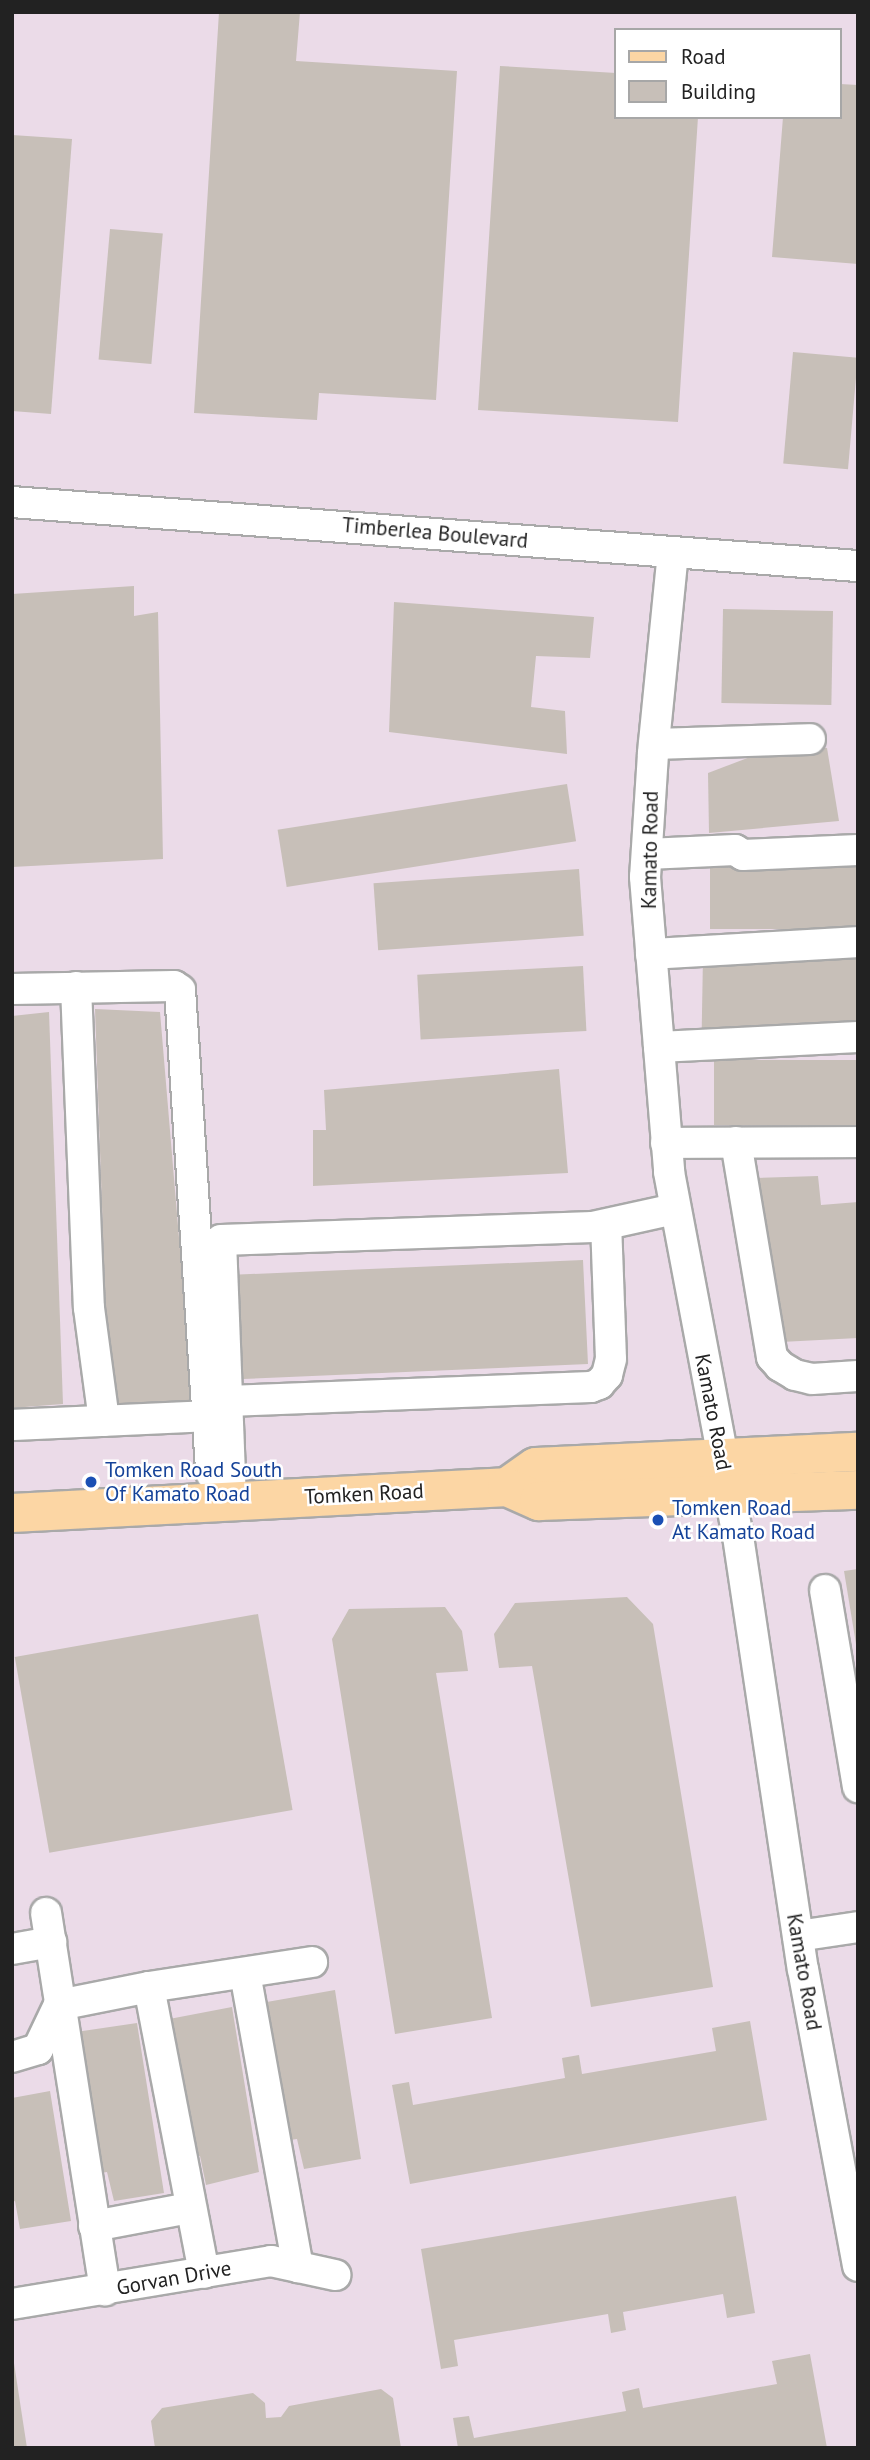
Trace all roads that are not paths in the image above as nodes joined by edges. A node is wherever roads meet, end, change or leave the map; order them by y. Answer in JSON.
{"nodes":[{"id":1,"x":12,"y":502,"type":"edge"},
{"id":2,"x":673,"y":552,"type":"junction"},
{"id":3,"x":858,"y":565,"type":"edge"},
{"id":4,"x":810,"y":739,"type":"dead end"},
{"id":5,"x":654,"y":744,"type":"junction"},
{"id":6,"x":858,"y":835,"type":"edge"},
{"id":7,"x":735,"y":850,"type":"junction"},
{"id":8,"x":858,"y":850,"type":"edge"},
{"id":9,"x":647,"y":854,"type":"junction"},
{"id":10,"x":858,"y":942,"type":"edge"},
{"id":11,"x":651,"y":954,"type":"junction"},
{"id":12,"x":76,"y":988,"type":"junction"},
{"id":13,"x":12,"y":989,"type":"edge"},
{"id":14,"x":858,"y":1037,"type":"edge"},
{"id":15,"x":659,"y":1047,"type":"junction"},
{"id":16,"x":736,"y":1142,"type":"junction"},
{"id":17,"x":858,"y":1142,"type":"edge"},
{"id":18,"x":666,"y":1143,"type":"junction"},
{"id":19,"x":675,"y":1209,"type":"junction"},
{"id":20,"x":606,"y":1225,"type":"junction"},
{"id":21,"x":858,"y":1376,"type":"edge"},
{"id":22,"x":218,"y":1409,"type":"junction"},
{"id":23,"x":104,"y":1421,"type":"junction"},
{"id":24,"x":12,"y":1425,"type":"edge"},
{"id":25,"x":858,"y":1451,"type":"edge"},
{"id":26,"x":721,"y":1458,"type":"junction"},
{"id":27,"x":507,"y":1487,"type":"junction"},
{"id":28,"x":858,"y":1490,"type":"edge"},
{"id":29,"x":729,"y":1495,"type":"junction"},
{"id":30,"x":223,"y":1502,"type":"junction"},
{"id":31,"x":12,"y":1513,"type":"edge"},
{"id":32,"x":825,"y":1590,"type":"dead end"},
{"id":33,"x":858,"y":1787,"type":"edge"},
{"id":34,"x":46,"y":1913,"type":"dead end"},
{"id":35,"x":858,"y":1927,"type":"edge"},
{"id":36,"x":797,"y":1936,"type":"junction"},
{"id":37,"x":51,"y":1942,"type":"junction"},
{"id":38,"x":12,"y":1950,"type":"edge"},
{"id":39,"x":312,"y":1962,"type":"dead end"},
{"id":40,"x":245,"y":1973,"type":"junction"},
{"id":41,"x":149,"y":1987,"type":"junction"},
{"id":42,"x":59,"y":2005,"type":"junction"},
{"id":43,"x":12,"y":2057,"type":"edge"},
{"id":44,"x":189,"y":2208,"type":"junction"},
{"id":45,"x":94,"y":2226,"type":"junction"},
{"id":46,"x":858,"y":2266,"type":"edge"},
{"id":47,"x":298,"y":2267,"type":"junction"},
{"id":48,"x":204,"y":2273,"type":"junction"},
{"id":49,"x":335,"y":2274,"type":"dead end"},
{"id":50,"x":105,"y":2290,"type":"junction"},
{"id":51,"x":12,"y":2304,"type":"edge"}],
"edges":[{"from":1,"to":2,"type":"street","name":"Timberlea Boulevard"},
{"from":2,"to":3,"type":"street","name":"Timberlea Boulevard"},
{"from":2,"to":5,"type":"street","name":"Kamato Road"},
{"from":4,"to":5,"type":"street"},
{"from":5,"to":9,"type":"street","name":"Kamato Road"},
{"from":6,"to":7,"type":"street"},
{"from":7,"to":8,"type":"street"},
{"from":7,"to":9,"type":"street"},
{"from":9,"to":11,"type":"street","name":"Kamato Road"},
{"from":10,"to":11,"type":"street"},
{"from":11,"to":15,"type":"street","name":"Kamato Road"},
{"from":12,"to":13,"type":"street"},
{"from":12,"to":22,"type":"street"},
{"from":12,"to":23,"type":"street"},
{"from":14,"to":15,"type":"street"},
{"from":15,"to":18,"type":"street","name":"Kamato Road"},
{"from":16,"to":17,"type":"street"},
{"from":16,"to":18,"type":"street"},
{"from":16,"to":21,"type":"street"},
{"from":18,"to":19,"type":"street","name":"Kamato Road"},
{"from":19,"to":20,"type":"street"},
{"from":19,"to":26,"type":"street","name":"Kamato Road"},
{"from":20,"to":22,"type":"street"},
{"from":20,"to":22,"type":"street"},
{"from":22,"to":23,"type":"street"},
{"from":22,"to":30,"type":"street"},
{"from":23,"to":24,"type":"street"},
{"from":25,"to":26,"type":"main road"},
{"from":26,"to":27,"type":"main road"},
{"from":26,"to":29,"type":"street","name":"Kamato Road"},
{"from":27,"to":29,"type":"main road","name":"Tomken Road"},
{"from":27,"to":30,"type":"main road","name":"Tomken Road"},
{"from":28,"to":29,"type":"main road","name":"Tomken Road"},
{"from":29,"to":36,"type":"street","name":"Kamato Road"},
{"from":30,"to":31,"type":"main road","name":"Tomken Road"},
{"from":32,"to":33,"type":"street"},
{"from":34,"to":37,"type":"street"},
{"from":35,"to":36,"type":"street"},
{"from":36,"to":46,"type":"street","name":"Kamato Road"},
{"from":37,"to":38,"type":"street"},
{"from":37,"to":42,"type":"street"},
{"from":39,"to":40,"type":"street"},
{"from":40,"to":41,"type":"street"},
{"from":40,"to":47,"type":"street"},
{"from":41,"to":42,"type":"street"},
{"from":41,"to":44,"type":"street"},
{"from":42,"to":43,"type":"street"},
{"from":42,"to":45,"type":"street"},
{"from":44,"to":45,"type":"street"},
{"from":44,"to":48,"type":"street"},
{"from":45,"to":50,"type":"street"},
{"from":47,"to":48,"type":"street","name":"Gorvan Drive"},
{"from":47,"to":49,"type":"street","name":"Gorvan Drive"},
{"from":48,"to":50,"type":"street","name":"Gorvan Drive"},
{"from":50,"to":51,"type":"street","name":"Gorvan Drive"}]}
